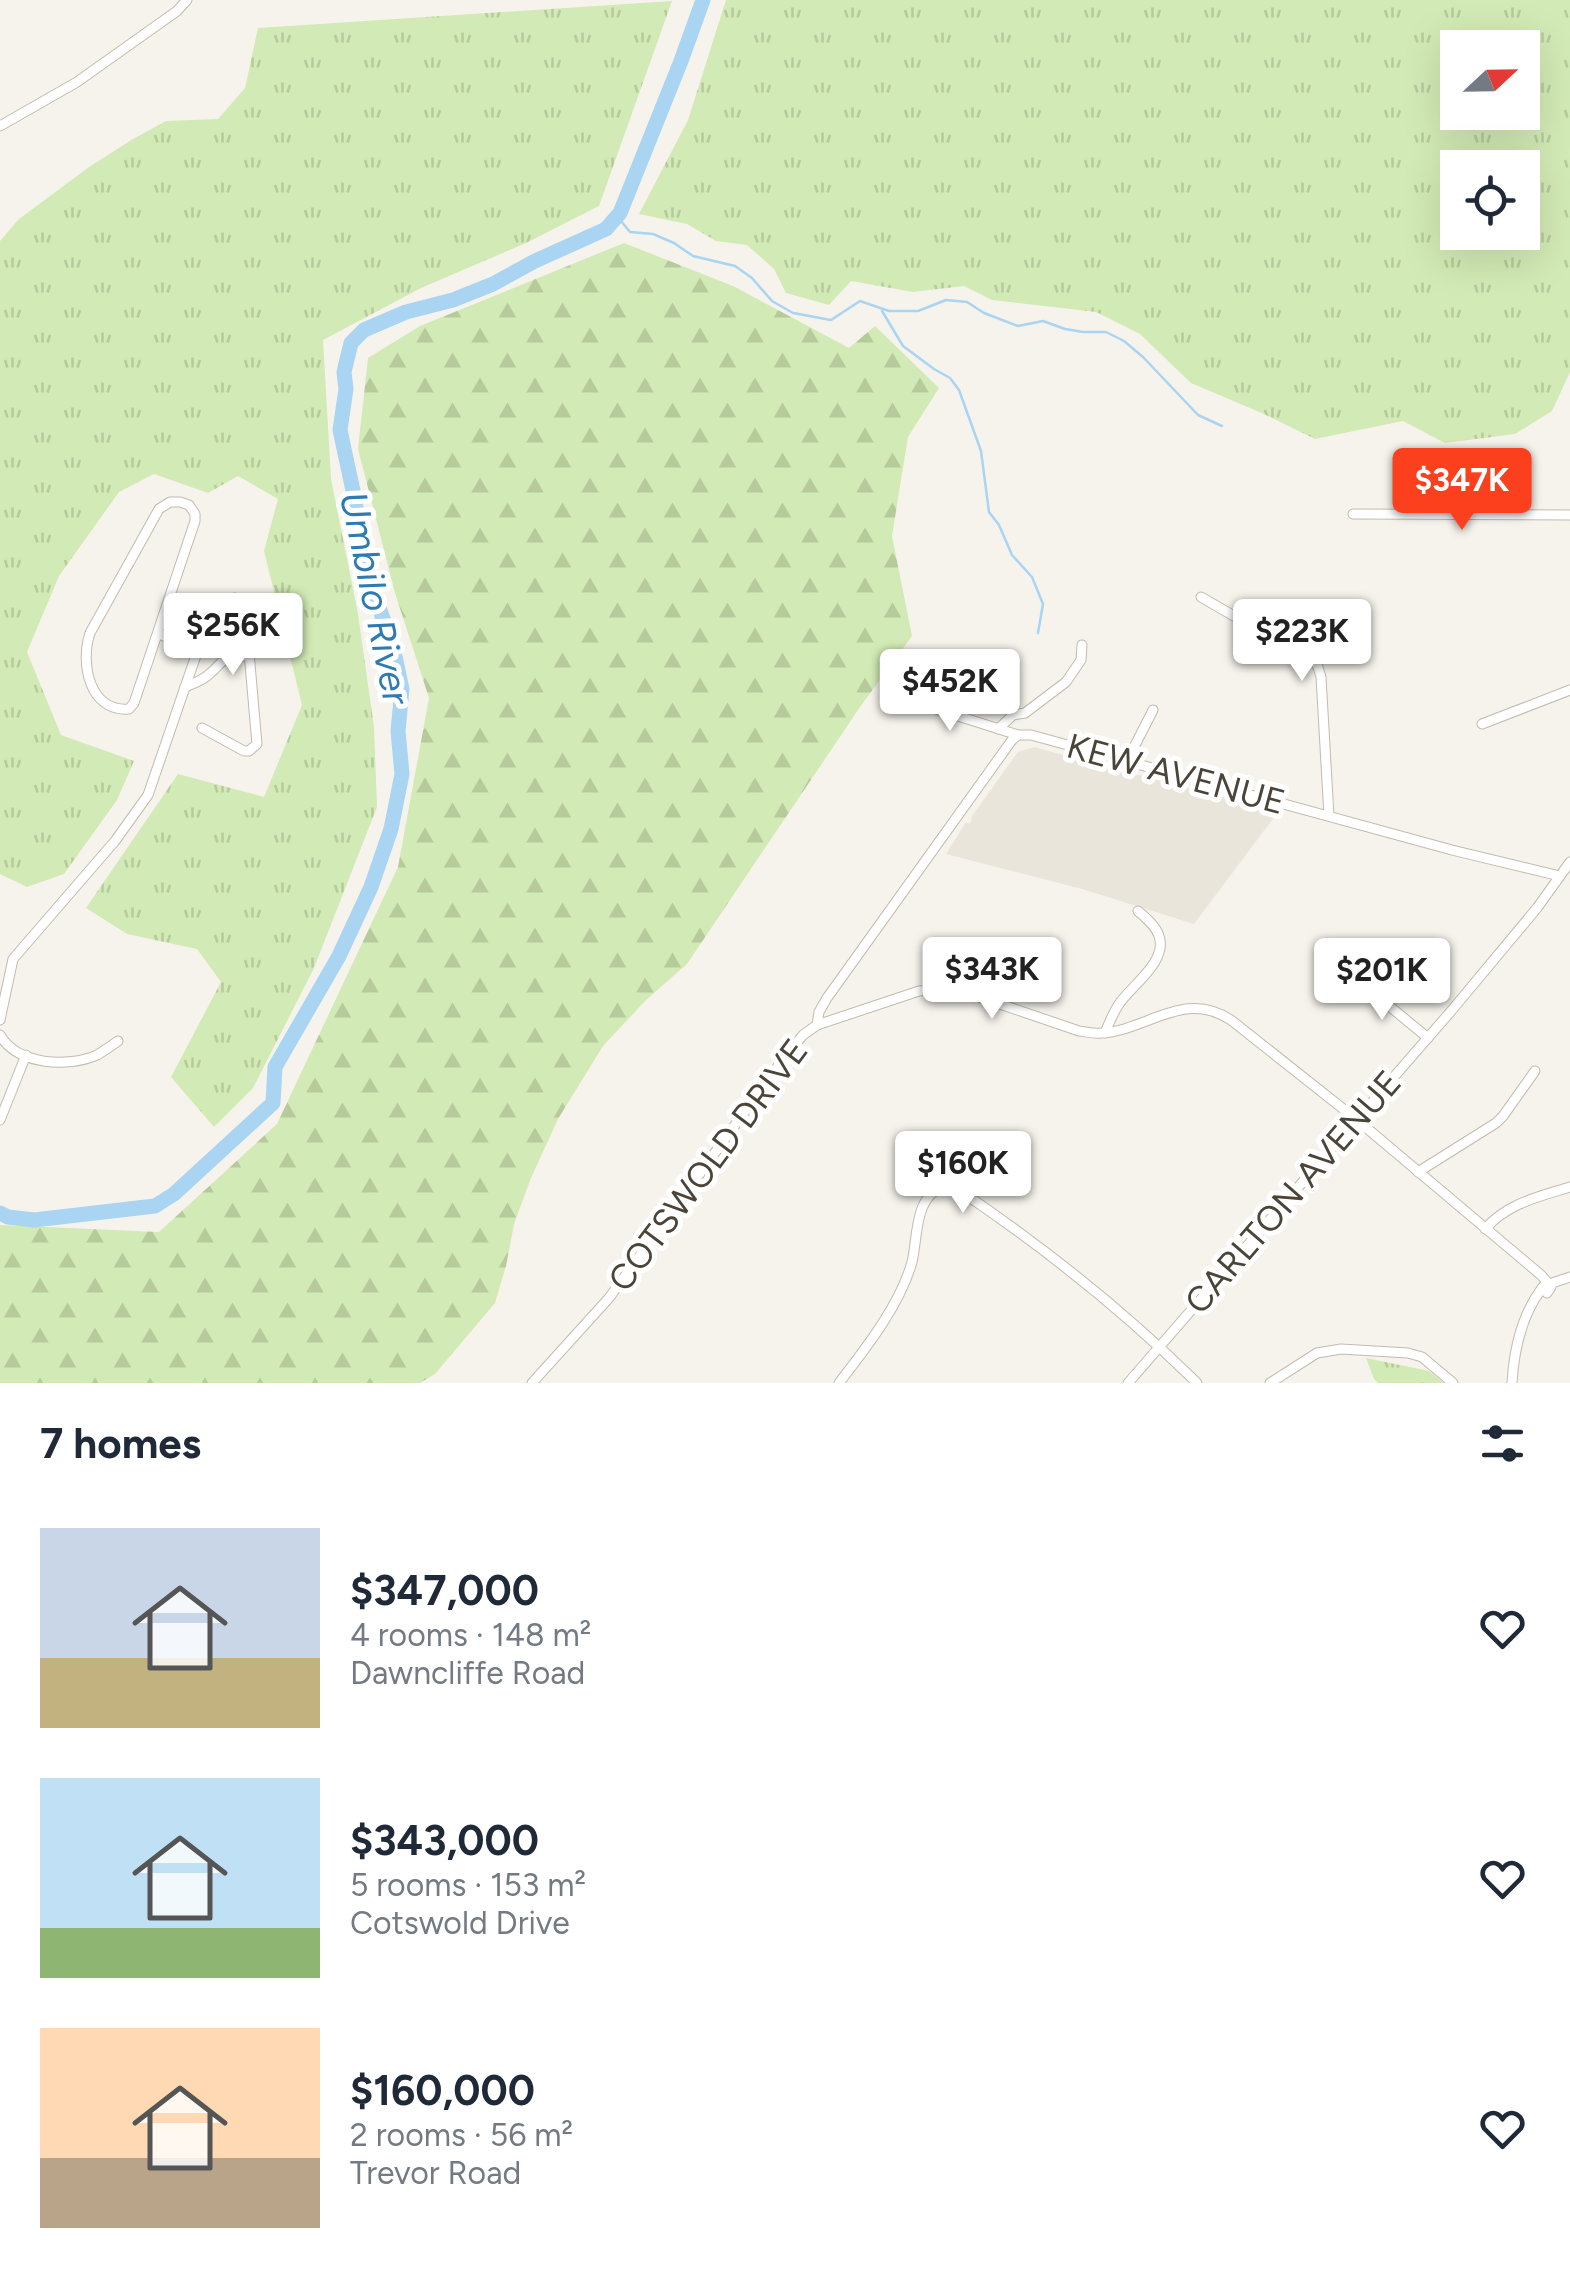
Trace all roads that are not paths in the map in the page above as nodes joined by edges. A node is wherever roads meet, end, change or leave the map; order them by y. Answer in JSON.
{"nodes":[{"id":1,"x":187,"y":0,"type":"edge"},
{"id":2,"x":0,"y":126,"type":"edge"},
{"id":3,"x":1353,"y":514,"type":"dead end"},
{"id":4,"x":1570,"y":515,"type":"edge"},
{"id":5,"x":1201,"y":597,"type":"dead end"},
{"id":6,"x":236,"y":598,"type":"dead end"},
{"id":7,"x":204,"y":632,"type":"dead end"},
{"id":8,"x":159,"y":634,"type":"junction"},
{"id":9,"x":1082,"y":645,"type":"dead end"},
{"id":10,"x":198,"y":650,"type":"junction"},
{"id":11,"x":249,"y":656,"type":"junction"},
{"id":12,"x":185,"y":687,"type":"junction"},
{"id":13,"x":1570,"y":690,"type":"edge"},
{"id":14,"x":896,"y":693,"type":"dead end"},
{"id":15,"x":1153,"y":710,"type":"dead end"},
{"id":16,"x":1482,"y":724,"type":"dead end"},
{"id":17,"x":202,"y":728,"type":"dead end"},
{"id":18,"x":998,"y":729,"type":"junction"},
{"id":19,"x":1018,"y":735,"type":"junction"},
{"id":20,"x":1127,"y":761,"type":"junction"},
{"id":21,"x":1329,"y":816,"type":"junction"},
{"id":22,"x":1570,"y":862,"type":"edge"},
{"id":23,"x":1560,"y":876,"type":"junction"},
{"id":24,"x":1138,"y":911,"type":"dead end"},
{"id":25,"x":0,"y":954,"type":"edge"},
{"id":26,"x":13,"y":960,"type":"junction"},
{"id":27,"x":1359,"y":980,"type":"dead end"},
{"id":28,"x":0,"y":1020,"type":"edge"},
{"id":29,"x":818,"y":1024,"type":"junction"},
{"id":30,"x":1105,"y":1033,"type":"junction"},
{"id":31,"x":0,"y":1035,"type":"edge"},
{"id":32,"x":1428,"y":1038,"type":"junction"},
{"id":33,"x":118,"y":1042,"type":"dead end"},
{"id":34,"x":26,"y":1056,"type":"junction"},
{"id":35,"x":1535,"y":1071,"type":"dead end"},
{"id":36,"x":1356,"y":1119,"type":"junction"},
{"id":37,"x":0,"y":1120,"type":"edge"},
{"id":38,"x":1418,"y":1172,"type":"junction"},
{"id":39,"x":1570,"y":1188,"type":"edge"},
{"id":40,"x":1485,"y":1229,"type":"junction"},
{"id":41,"x":1570,"y":1279,"type":"edge"},
{"id":42,"x":1546,"y":1288,"type":"junction"},
{"id":43,"x":1160,"y":1346,"type":"junction"},
{"id":44,"x":532,"y":1383,"type":"edge"},
{"id":45,"x":839,"y":1383,"type":"edge"},
{"id":46,"x":1128,"y":1383,"type":"edge"},
{"id":47,"x":1198,"y":1383,"type":"edge"},
{"id":48,"x":1270,"y":1383,"type":"edge"},
{"id":49,"x":1452,"y":1383,"type":"edge"},
{"id":50,"x":1512,"y":1383,"type":"edge"}],
"edges":[{"from":1,"to":2,"type":"street"},
{"from":3,"to":4,"type":"street"},
{"from":5,"to":21,"type":"street"},
{"from":6,"to":11,"type":"street"},
{"from":7,"to":10,"type":"street"},
{"from":8,"to":8,"type":"street"},
{"from":8,"to":10,"type":"street"},
{"from":9,"to":18,"type":"street"},
{"from":10,"to":12,"type":"street"},
{"from":11,"to":12,"type":"street"},
{"from":11,"to":17,"type":"street"},
{"from":12,"to":26,"type":"street"},
{"from":13,"to":16,"type":"street"},
{"from":14,"to":18,"type":"street"},
{"from":15,"to":20,"type":"street"},
{"from":18,"to":19,"type":"street"},
{"from":19,"to":20,"type":"street","name":"KEW AVENUE"},
{"from":19,"to":29,"type":"street","name":"KEW AVENUE"},
{"from":20,"to":21,"type":"street","name":"KEW AVENUE"},
{"from":21,"to":23,"type":"street","name":"KEW AVENUE"},
{"from":22,"to":23,"type":"street","name":"CARLTON AVENUE"},
{"from":23,"to":32,"type":"street","name":"CARLTON AVENUE"},
{"from":24,"to":30,"type":"street"},
{"from":25,"to":26,"type":"street"},
{"from":26,"to":28,"type":"street"},
{"from":27,"to":32,"type":"street"},
{"from":29,"to":30,"type":"street","name":"COTSWOLD DRIVE"},
{"from":29,"to":44,"type":"street","name":"COTSWOLD DRIVE"},
{"from":30,"to":36,"type":"street","name":"COTSWOLD DRIVE"},
{"from":31,"to":34,"type":"street"},
{"from":32,"to":36,"type":"street","name":"CARLTON AVENUE"},
{"from":33,"to":34,"type":"street"},
{"from":34,"to":37,"type":"street"},
{"from":35,"to":38,"type":"street"},
{"from":36,"to":38,"type":"street","name":"COTSWOLD DRIVE"},
{"from":36,"to":43,"type":"street","name":"CARLTON AVENUE"},
{"from":38,"to":40,"type":"street","name":"COTSWOLD DRIVE"},
{"from":39,"to":40,"type":"street"},
{"from":40,"to":42,"type":"street","name":"COTSWOLD DRIVE"},
{"from":41,"to":42,"type":"street"},
{"from":42,"to":50,"type":"street"},
{"from":43,"to":45,"type":"street"},
{"from":43,"to":46,"type":"street","name":"CARLTON AVENUE"},
{"from":43,"to":47,"type":"street"},
{"from":48,"to":49,"type":"street"}]}
